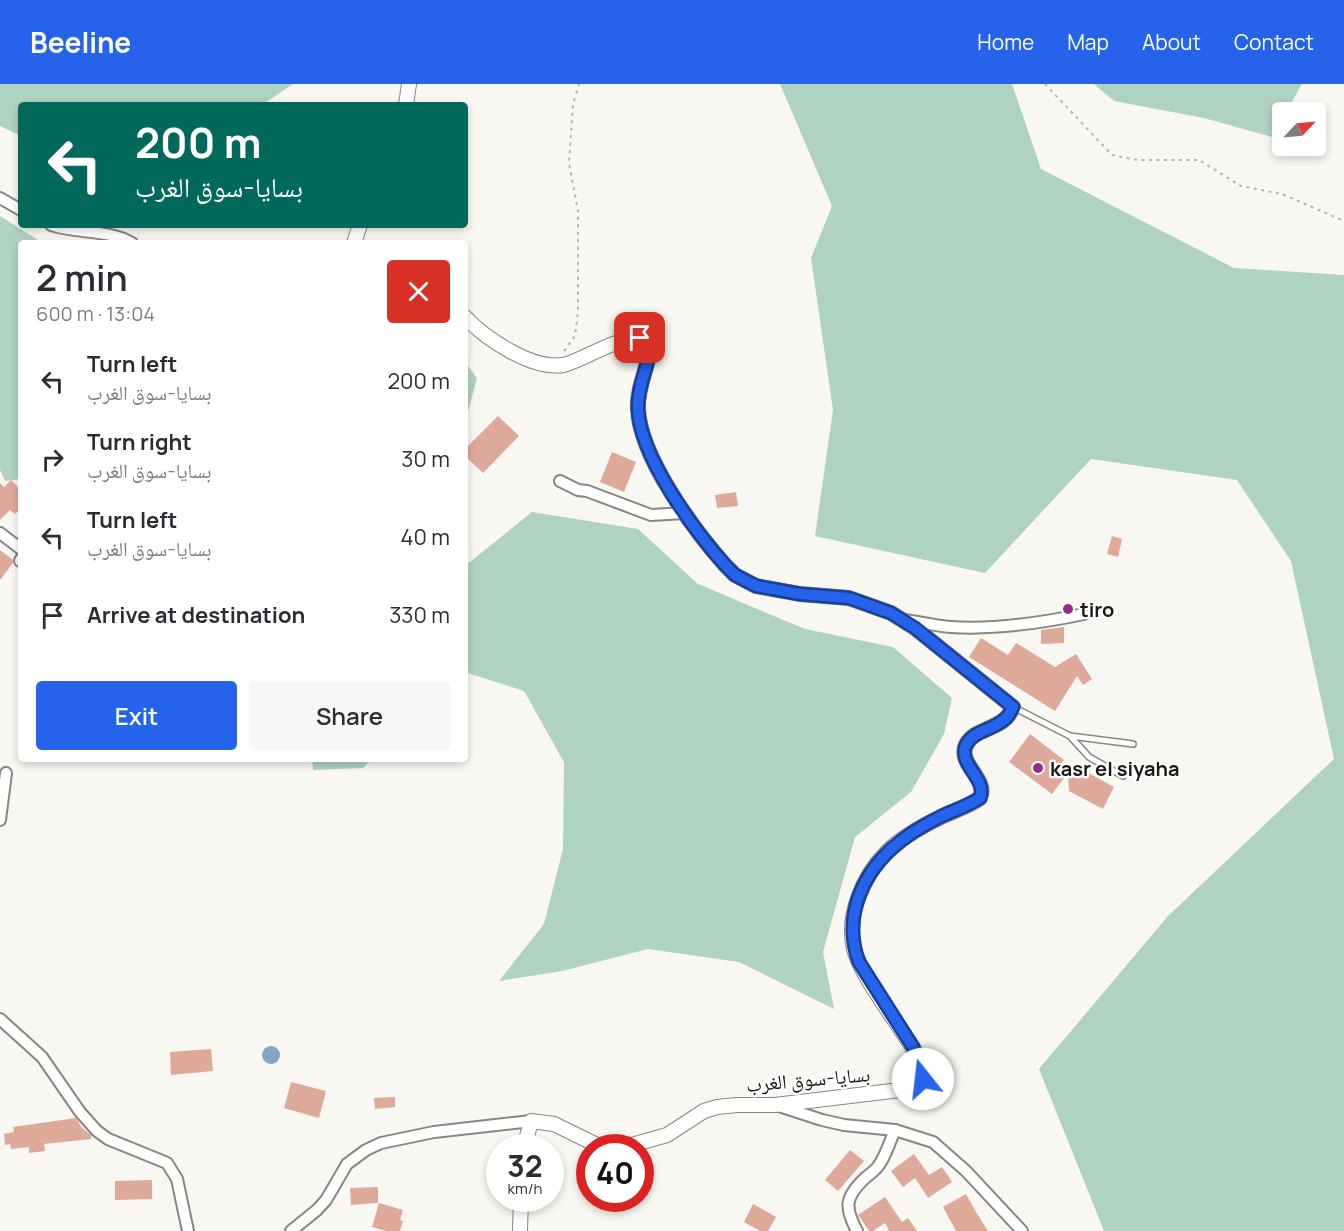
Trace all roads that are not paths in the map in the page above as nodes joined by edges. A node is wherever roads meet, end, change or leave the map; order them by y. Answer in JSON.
{"nodes":[{"id":1,"x":409,"y":84,"type":"edge"},
{"id":2,"x":406,"y":102,"type":"edge"},
{"id":3,"x":0,"y":198,"type":"edge"},
{"id":4,"x":18,"y":208,"type":"edge"},
{"id":5,"x":60,"y":228,"type":"edge"},
{"id":6,"x":126,"y":240,"type":"edge"},
{"id":7,"x":468,"y":320,"type":"edge"},
{"id":8,"x":560,"y":481,"type":"dead end"},
{"id":9,"x":685,"y":513,"type":"junction"},
{"id":10,"x":0,"y":532,"type":"edge"},
{"id":11,"x":18,"y":553,"type":"edge"},
{"id":12,"x":1084,"y":614,"type":"dead end"},
{"id":13,"x":902,"y":619,"type":"junction"},
{"id":14,"x":1013,"y":707,"type":"junction"},
{"id":15,"x":1070,"y":736,"type":"junction"},
{"id":16,"x":1132,"y":744,"type":"dead end"},
{"id":17,"x":6,"y":773,"type":"dead end"},
{"id":18,"x":1124,"y":776,"type":"dead end"},
{"id":19,"x":0,"y":820,"type":"edge"},
{"id":20,"x":0,"y":1019,"type":"edge"},
{"id":21,"x":776,"y":1105,"type":"junction"},
{"id":22,"x":531,"y":1121,"type":"junction"},
{"id":23,"x":895,"y":1130,"type":"junction"},
{"id":24,"x":528,"y":1134,"type":"edge"},
{"id":25,"x":576,"y":1135,"type":"edge"},
{"id":26,"x":654,"y":1140,"type":"edge"},
{"id":27,"x":521,"y":1212,"type":"edge"},
{"id":28,"x":188,"y":1231,"type":"edge"},
{"id":29,"x":291,"y":1231,"type":"edge"},
{"id":30,"x":520,"y":1231,"type":"edge"},
{"id":31,"x":857,"y":1231,"type":"edge"},
{"id":32,"x":1022,"y":1231,"type":"edge"}],
"edges":[{"from":1,"to":2,"type":"street"},
{"from":3,"to":4,"type":"street"},
{"from":5,"to":6,"type":"street"},
{"from":7,"to":9,"type":"street"},
{"from":8,"to":9,"type":"street"},
{"from":9,"to":13,"type":"street"},
{"from":10,"to":11,"type":"street"},
{"from":12,"to":13,"type":"street"},
{"from":13,"to":14,"type":"street"},
{"from":14,"to":15,"type":"lane"},
{"from":14,"to":21,"type":"street","name":"بسايا-سوق الغرب"},
{"from":15,"to":16,"type":"lane"},
{"from":15,"to":18,"type":"lane"},
{"from":17,"to":19,"type":"street"},
{"from":20,"to":28,"type":"street"},
{"from":21,"to":23,"type":"street"},
{"from":21,"to":26,"type":"street","name":"بسايا-سوق الغرب"},
{"from":22,"to":24,"type":"street"},
{"from":22,"to":25,"type":"street"},
{"from":22,"to":29,"type":"street"},
{"from":23,"to":31,"type":"street"},
{"from":23,"to":32,"type":"street"},
{"from":27,"to":30,"type":"street"}]}
